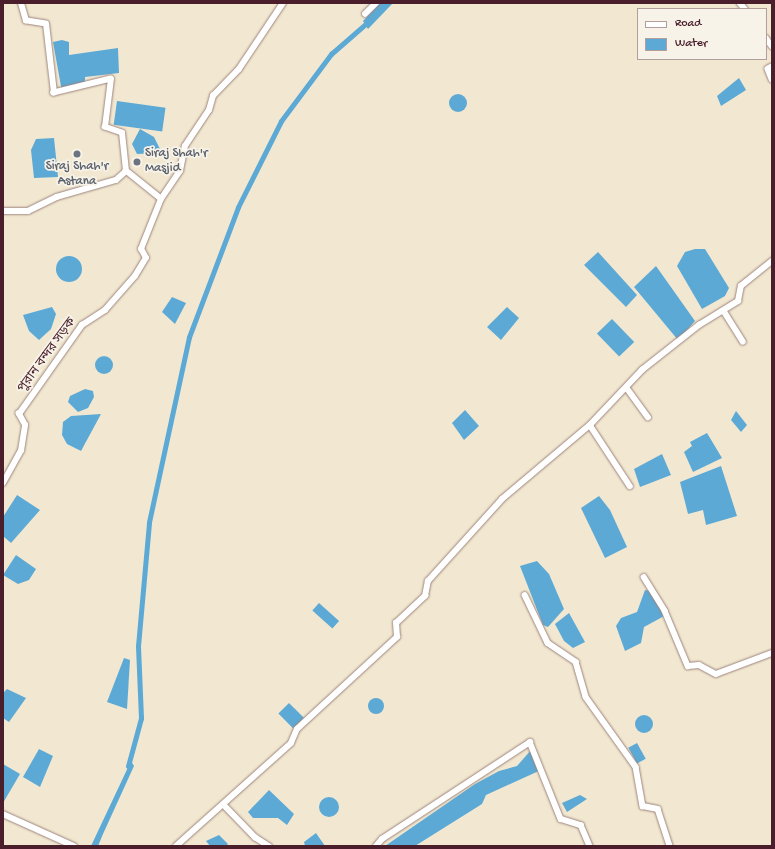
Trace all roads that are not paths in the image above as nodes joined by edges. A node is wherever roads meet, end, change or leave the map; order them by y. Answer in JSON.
{"nodes":[{"id":1,"x":21,"y":3,"type":"edge"},
{"id":2,"x":282,"y":3,"type":"edge"},
{"id":3,"x":376,"y":3,"type":"edge"},
{"id":4,"x":365,"y":14,"type":"dead end"},
{"id":5,"x":772,"y":67,"type":"edge"},
{"id":6,"x":772,"y":79,"type":"edge"},
{"id":7,"x":126,"y":171,"type":"junction"},
{"id":8,"x":161,"y":199,"type":"junction"},
{"id":9,"x":3,"y":211,"type":"edge"},
{"id":10,"x":772,"y":261,"type":"edge"},
{"id":11,"x":724,"y":312,"type":"junction"},
{"id":12,"x":743,"y":342,"type":"dead end"},
{"id":13,"x":627,"y":388,"type":"junction"},
{"id":14,"x":648,"y":418,"type":"dead end"},
{"id":15,"x":590,"y":425,"type":"junction"},
{"id":16,"x":3,"y":482,"type":"edge"},
{"id":17,"x":630,"y":486,"type":"dead end"},
{"id":18,"x":644,"y":578,"type":"dead end"},
{"id":19,"x":525,"y":595,"type":"dead end"},
{"id":20,"x":772,"y":653,"type":"edge"},
{"id":21,"x":224,"y":805,"type":"junction"},
{"id":22,"x":3,"y":814,"type":"edge"},
{"id":23,"x":74,"y":846,"type":"edge"},
{"id":24,"x":176,"y":846,"type":"edge"},
{"id":25,"x":269,"y":846,"type":"edge"},
{"id":26,"x":376,"y":846,"type":"edge"},
{"id":27,"x":590,"y":846,"type":"edge"},
{"id":28,"x":670,"y":846,"type":"edge"}],
"edges":[{"from":1,"to":7,"type":"street"},
{"from":2,"to":8,"type":"street"},
{"from":3,"to":4,"type":"street"},
{"from":5,"to":6,"type":"street"},
{"from":7,"to":8,"type":"street"},
{"from":7,"to":9,"type":"street"},
{"from":8,"to":16,"type":"street","name":"পুরান বন্দর সড়ক"},
{"from":10,"to":11,"type":"street"},
{"from":11,"to":12,"type":"street"},
{"from":11,"to":13,"type":"street"},
{"from":13,"to":14,"type":"street"},
{"from":13,"to":15,"type":"street"},
{"from":15,"to":17,"type":"street"},
{"from":15,"to":21,"type":"street"},
{"from":18,"to":20,"type":"street"},
{"from":19,"to":28,"type":"street"},
{"from":21,"to":24,"type":"street"},
{"from":21,"to":25,"type":"street"},
{"from":22,"to":23,"type":"street"},
{"from":26,"to":27,"type":"street"}]}
